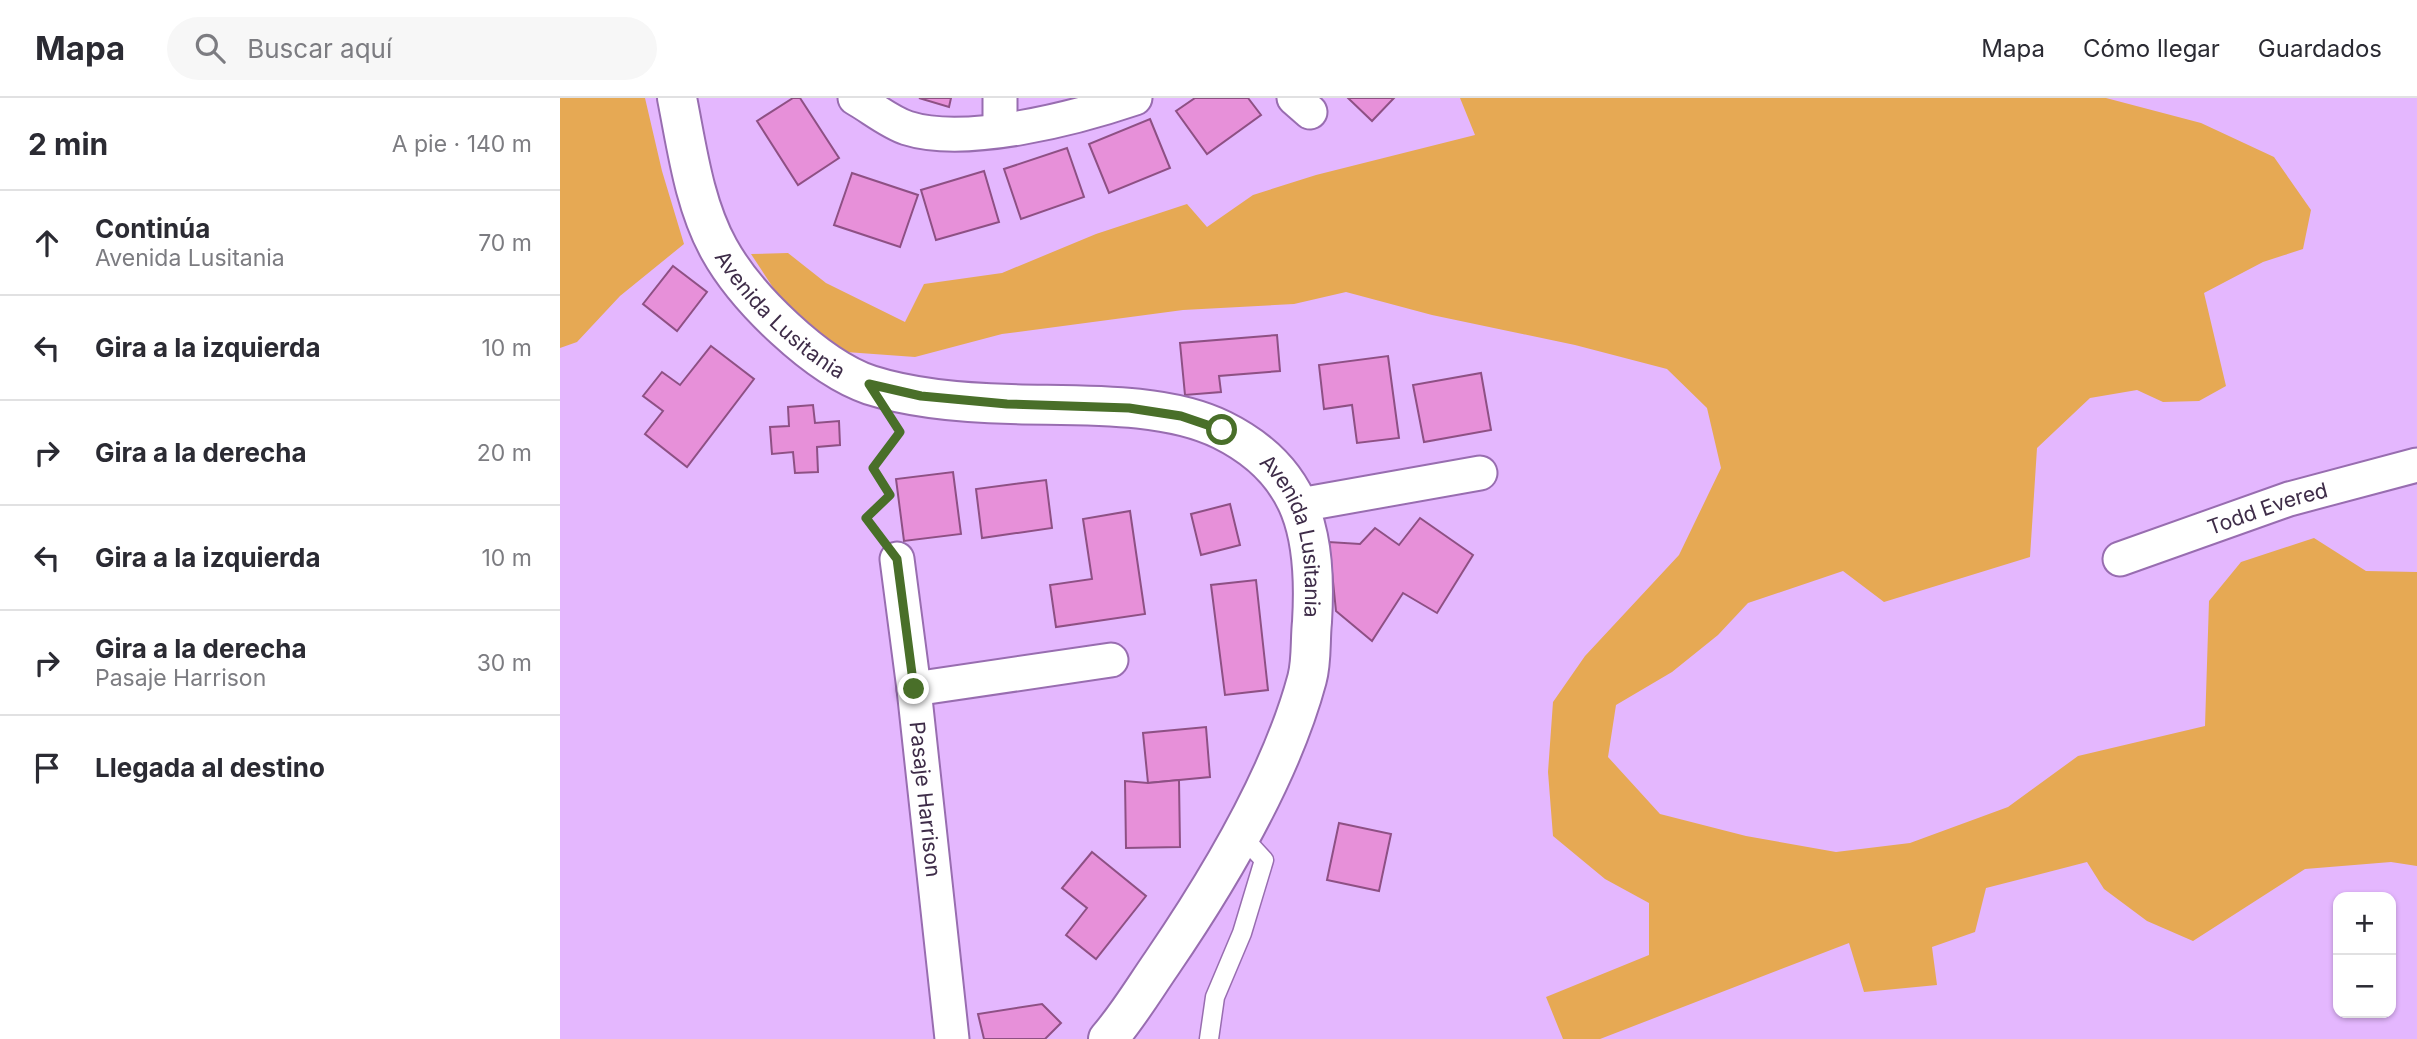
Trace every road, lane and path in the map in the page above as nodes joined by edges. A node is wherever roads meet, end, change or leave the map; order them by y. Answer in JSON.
{"nodes":[{"id":1,"x":677,"y":98,"type":"edge"},
{"id":2,"x":855,"y":98,"type":"edge"},
{"id":3,"x":1135,"y":98,"type":"edge"},
{"id":4,"x":1000,"y":114,"type":"edge"},
{"id":5,"x":869,"y":384,"type":"junction"},
{"id":6,"x":2417,"y":466,"type":"edge"},
{"id":7,"x":1480,"y":473,"type":"dead end"},
{"id":8,"x":1300,"y":505,"type":"junction"},
{"id":9,"x":897,"y":559,"type":"joint"},
{"id":10,"x":2120,"y":559,"type":"dead end"},
{"id":11,"x":1111,"y":660,"type":"dead end"},
{"id":12,"x":914,"y":689,"type":"junction"},
{"id":13,"x":1240,"y":834,"type":"junction"},
{"id":14,"x":952,"y":1039,"type":"edge"},
{"id":15,"x":1108,"y":1039,"type":"edge"},
{"id":16,"x":1209,"y":1039,"type":"edge"}],
"edges":[{"from":1,"to":5,"type":"street","name":"Avenida Lusitania"},
{"from":2,"to":4,"type":"street"},
{"from":3,"to":4,"type":"street"},
{"from":5,"to":8,"type":"street","name":"Avenida Lusitania"},
{"from":5,"to":9,"type":"path"},
{"from":6,"to":10,"type":"street","name":"Todd Evered"},
{"from":7,"to":8,"type":"street"},
{"from":8,"to":13,"type":"street","name":"Avenida Lusitania"},
{"from":9,"to":12,"type":"street","name":"Pasaje Harrison"},
{"from":11,"to":12,"type":"street"},
{"from":12,"to":14,"type":"street","name":"Pasaje Harrison"},
{"from":13,"to":15,"type":"street","name":"Avenida Lusitania"},
{"from":13,"to":16,"type":"lane"}]}
